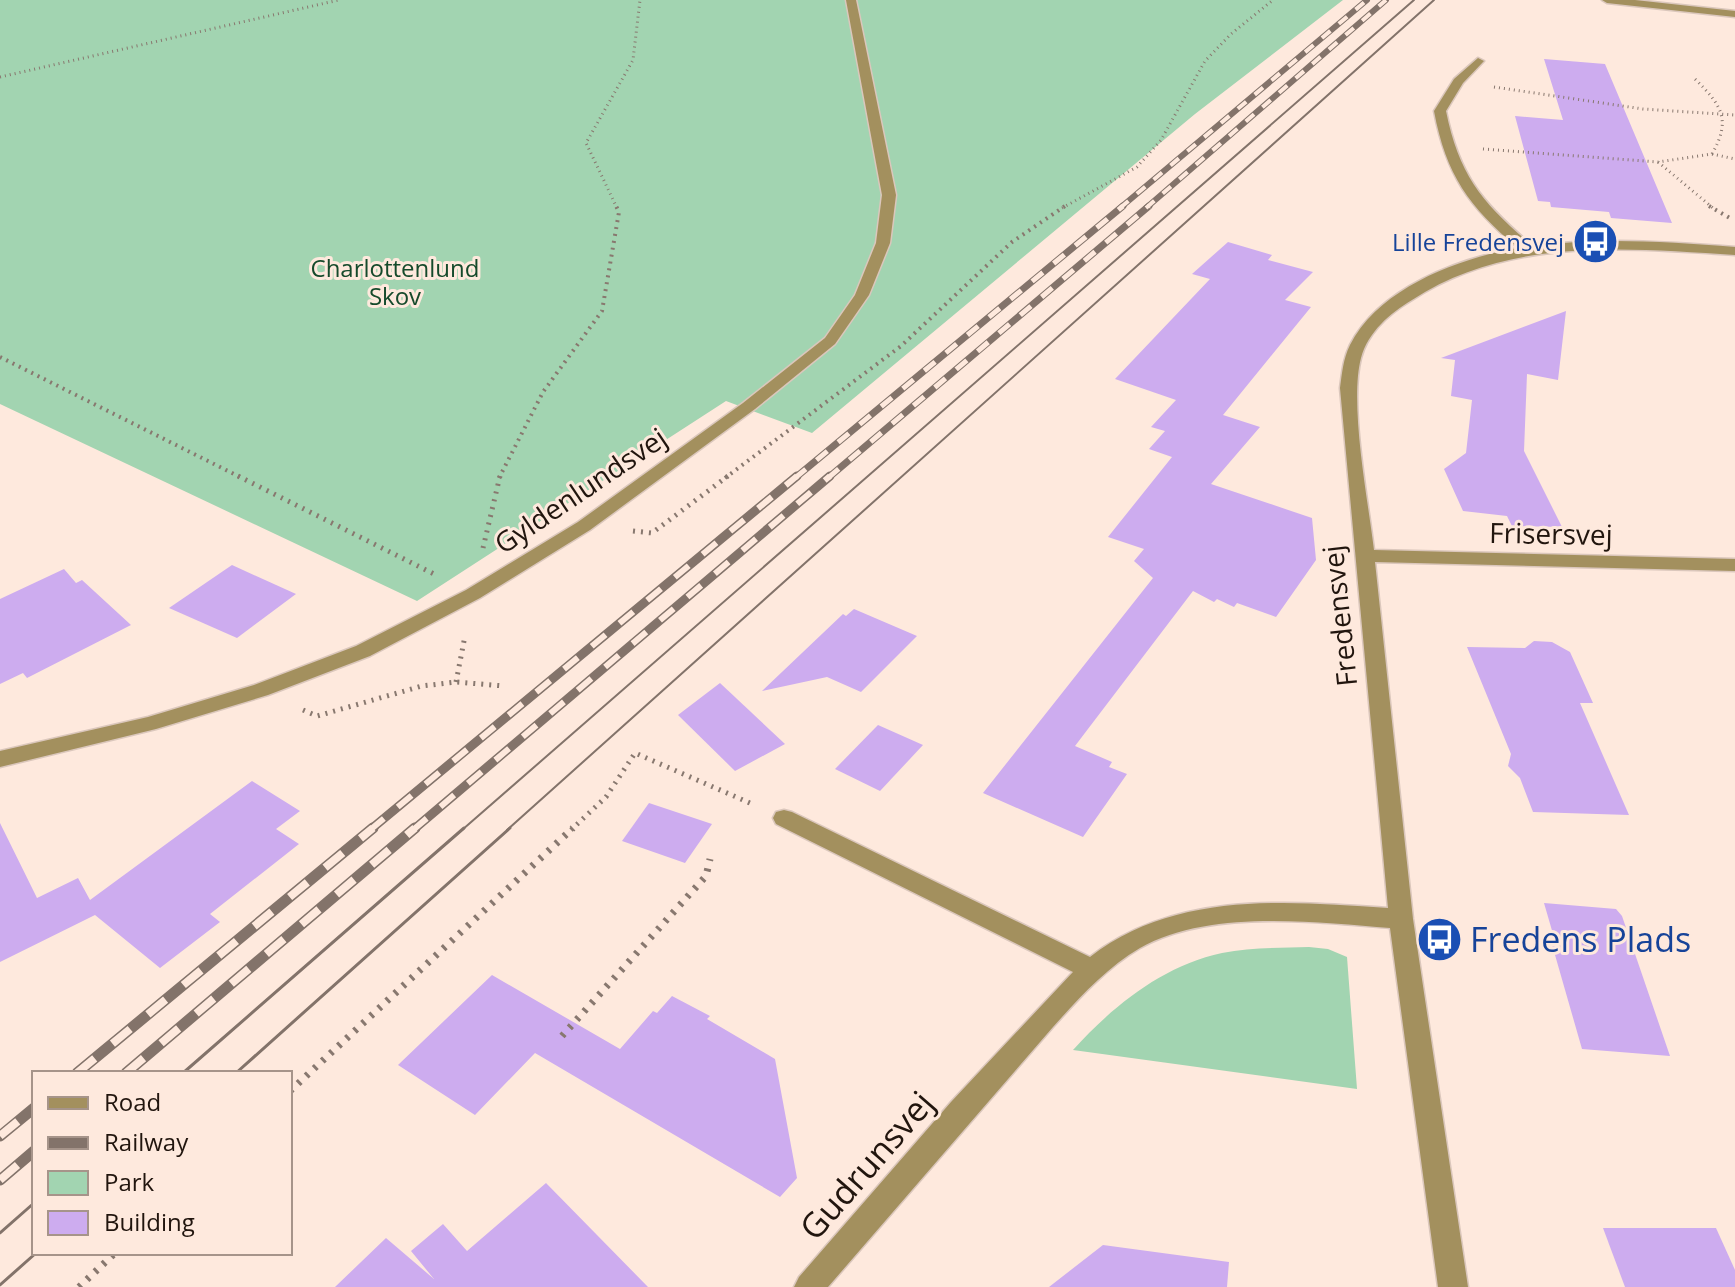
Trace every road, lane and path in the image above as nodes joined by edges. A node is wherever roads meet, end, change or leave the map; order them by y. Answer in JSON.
{"nodes":[{"id":1,"x":339,"y":0,"type":"edge"},
{"id":2,"x":640,"y":0,"type":"edge"},
{"id":3,"x":851,"y":0,"type":"edge"},
{"id":4,"x":1273,"y":0,"type":"edge"},
{"id":5,"x":1607,"y":0,"type":"edge"},
{"id":6,"x":1735,"y":14,"type":"edge"},
{"id":7,"x":1478,"y":61,"type":"dead end"},
{"id":8,"x":0,"y":77,"type":"edge"},
{"id":9,"x":1695,"y":79,"type":"dead end"},
{"id":10,"x":1458,"y":81,"type":"junction"},
{"id":11,"x":1725,"y":115,"type":"junction"},
{"id":12,"x":1735,"y":115,"type":"edge"},
{"id":13,"x":1445,"y":145,"type":"junction"},
{"id":14,"x":1712,"y":154,"type":"junction"},
{"id":15,"x":1735,"y":159,"type":"edge"},
{"id":16,"x":1658,"y":162,"type":"junction"},
{"id":17,"x":1735,"y":220,"type":"edge"},
{"id":18,"x":1735,"y":251,"type":"edge"},
{"id":19,"x":1531,"y":252,"type":"junction"},
{"id":20,"x":0,"y":357,"type":"edge"},
{"id":21,"x":584,"y":526,"type":"junction"},
{"id":22,"x":1365,"y":556,"type":"junction"},
{"id":23,"x":1735,"y":565,"type":"edge"},
{"id":24,"x":473,"y":594,"type":"junction"},
{"id":25,"x":504,"y":686,"type":"dead end"},
{"id":26,"x":261,"y":690,"type":"junction"},
{"id":27,"x":0,"y":759,"type":"edge"},
{"id":28,"x":784,"y":818,"type":"joint"},
{"id":29,"x":710,"y":859,"type":"dead end"},
{"id":30,"x":1401,"y":919,"type":"junction"},
{"id":31,"x":1090,"y":969,"type":"junction"},
{"id":32,"x":562,"y":1036,"type":"dead end"},
{"id":33,"x":292,"y":1089,"type":"edge"},
{"id":34,"x":113,"y":1255,"type":"edge"},
{"id":35,"x":79,"y":1287,"type":"edge"},
{"id":36,"x":809,"y":1287,"type":"edge"},
{"id":37,"x":1453,"y":1287,"type":"edge"}],
"edges":[{"from":1,"to":8,"type":"path"},
{"from":2,"to":24,"type":"path"},
{"from":3,"to":21,"type":"street","name":"Gyldenlundsvej"},
{"from":4,"to":21,"type":"path"},
{"from":5,"to":6,"type":"street"},
{"from":7,"to":10,"type":"street"},
{"from":9,"to":11,"type":"path"},
{"from":10,"to":11,"type":"path"},
{"from":10,"to":13,"type":"street"},
{"from":11,"to":12,"type":"path"},
{"from":11,"to":14,"type":"path"},
{"from":13,"to":16,"type":"path"},
{"from":13,"to":19,"type":"street"},
{"from":14,"to":15,"type":"path"},
{"from":14,"to":16,"type":"path"},
{"from":16,"to":17,"type":"path"},
{"from":18,"to":19,"type":"street","name":"Fredensvej"},
{"from":19,"to":22,"type":"street","name":"Fredensvej"},
{"from":20,"to":24,"type":"path"},
{"from":21,"to":24,"type":"street","name":"Gyldenlundsvej"},
{"from":22,"to":23,"type":"street","name":"Frisersvej"},
{"from":22,"to":30,"type":"street","name":"Fredensvej"},
{"from":24,"to":26,"type":"street","name":"Gyldenlundsvej"},
{"from":25,"to":26,"type":"path"},
{"from":26,"to":27,"type":"street","name":"Gyldenlundsvej"},
{"from":28,"to":31,"type":"street"},
{"from":28,"to":33,"type":"path"},
{"from":29,"to":32,"type":"path"},
{"from":30,"to":31,"type":"street"},
{"from":30,"to":37,"type":"street","name":"Fredensvej"},
{"from":31,"to":36,"type":"street","name":"Gudrunsvej"},
{"from":34,"to":35,"type":"path"}]}
